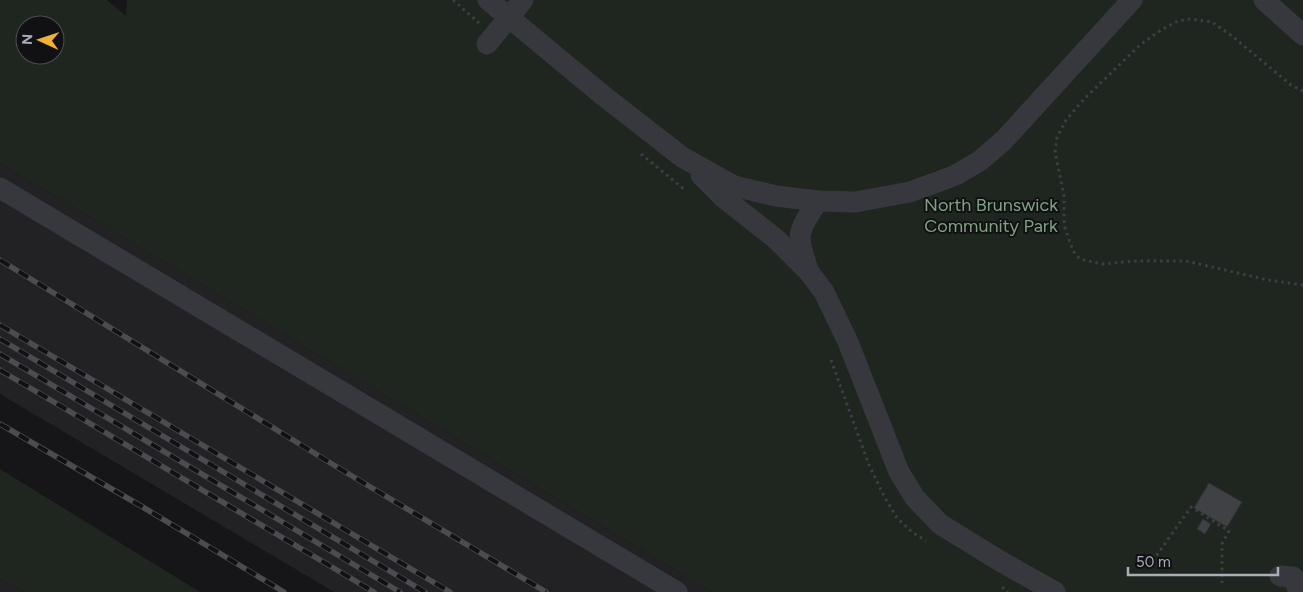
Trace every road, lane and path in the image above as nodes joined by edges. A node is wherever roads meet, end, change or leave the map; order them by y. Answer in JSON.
{"nodes":[{"id":1,"x":453,"y":0,"type":"edge"},
{"id":2,"x":488,"y":0,"type":"edge"},
{"id":3,"x":523,"y":0,"type":"edge"},
{"id":4,"x":1132,"y":0,"type":"edge"},
{"id":5,"x":1264,"y":0,"type":"edge"},
{"id":6,"x":508,"y":17,"type":"junction"},
{"id":7,"x":483,"y":34,"type":"joint"},
{"id":8,"x":1303,"y":35,"type":"edge"},
{"id":9,"x":1303,"y":91,"type":"edge"},
{"id":10,"x":637,"y":150,"type":"dead end"},
{"id":11,"x":682,"y":157,"type":"junction"},
{"id":12,"x":0,"y":188,"type":"edge"},
{"id":13,"x":690,"y":194,"type":"dead end"},
{"id":14,"x":818,"y":201,"type":"junction"},
{"id":15,"x":809,"y":272,"type":"junction"},
{"id":16,"x":1303,"y":285,"type":"edge"},
{"id":17,"x":828,"y":352,"type":"dead end"},
{"id":18,"x":927,"y":542,"type":"dead end"},
{"id":19,"x":1149,"y":566,"type":"dead end"},
{"id":20,"x":1280,"y":576,"type":"dead end"},
{"id":21,"x":994,"y":583,"type":"dead end"},
{"id":22,"x":1222,"y":583,"type":"dead end"},
{"id":23,"x":677,"y":592,"type":"edge"},
{"id":24,"x":1008,"y":592,"type":"edge"},
{"id":25,"x":1055,"y":592,"type":"edge"},
{"id":26,"x":1299,"y":592,"type":"edge"}],
"edges":[{"from":1,"to":7,"type":"path"},
{"from":2,"to":6,"type":"lane"},
{"from":3,"to":6,"type":"lane"},
{"from":4,"to":14,"type":"lane"},
{"from":5,"to":8,"type":"lane"},
{"from":6,"to":7,"type":"lane"},
{"from":6,"to":11,"type":"lane"},
{"from":9,"to":16,"type":"path"},
{"from":10,"to":13,"type":"path"},
{"from":11,"to":14,"type":"lane"},
{"from":11,"to":15,"type":"lane"},
{"from":12,"to":23,"type":"lane"},
{"from":14,"to":15,"type":"lane"},
{"from":15,"to":25,"type":"lane"},
{"from":17,"to":18,"type":"path"},
{"from":19,"to":22,"type":"path"},
{"from":20,"to":26,"type":"lane"},
{"from":21,"to":24,"type":"path"}]}
